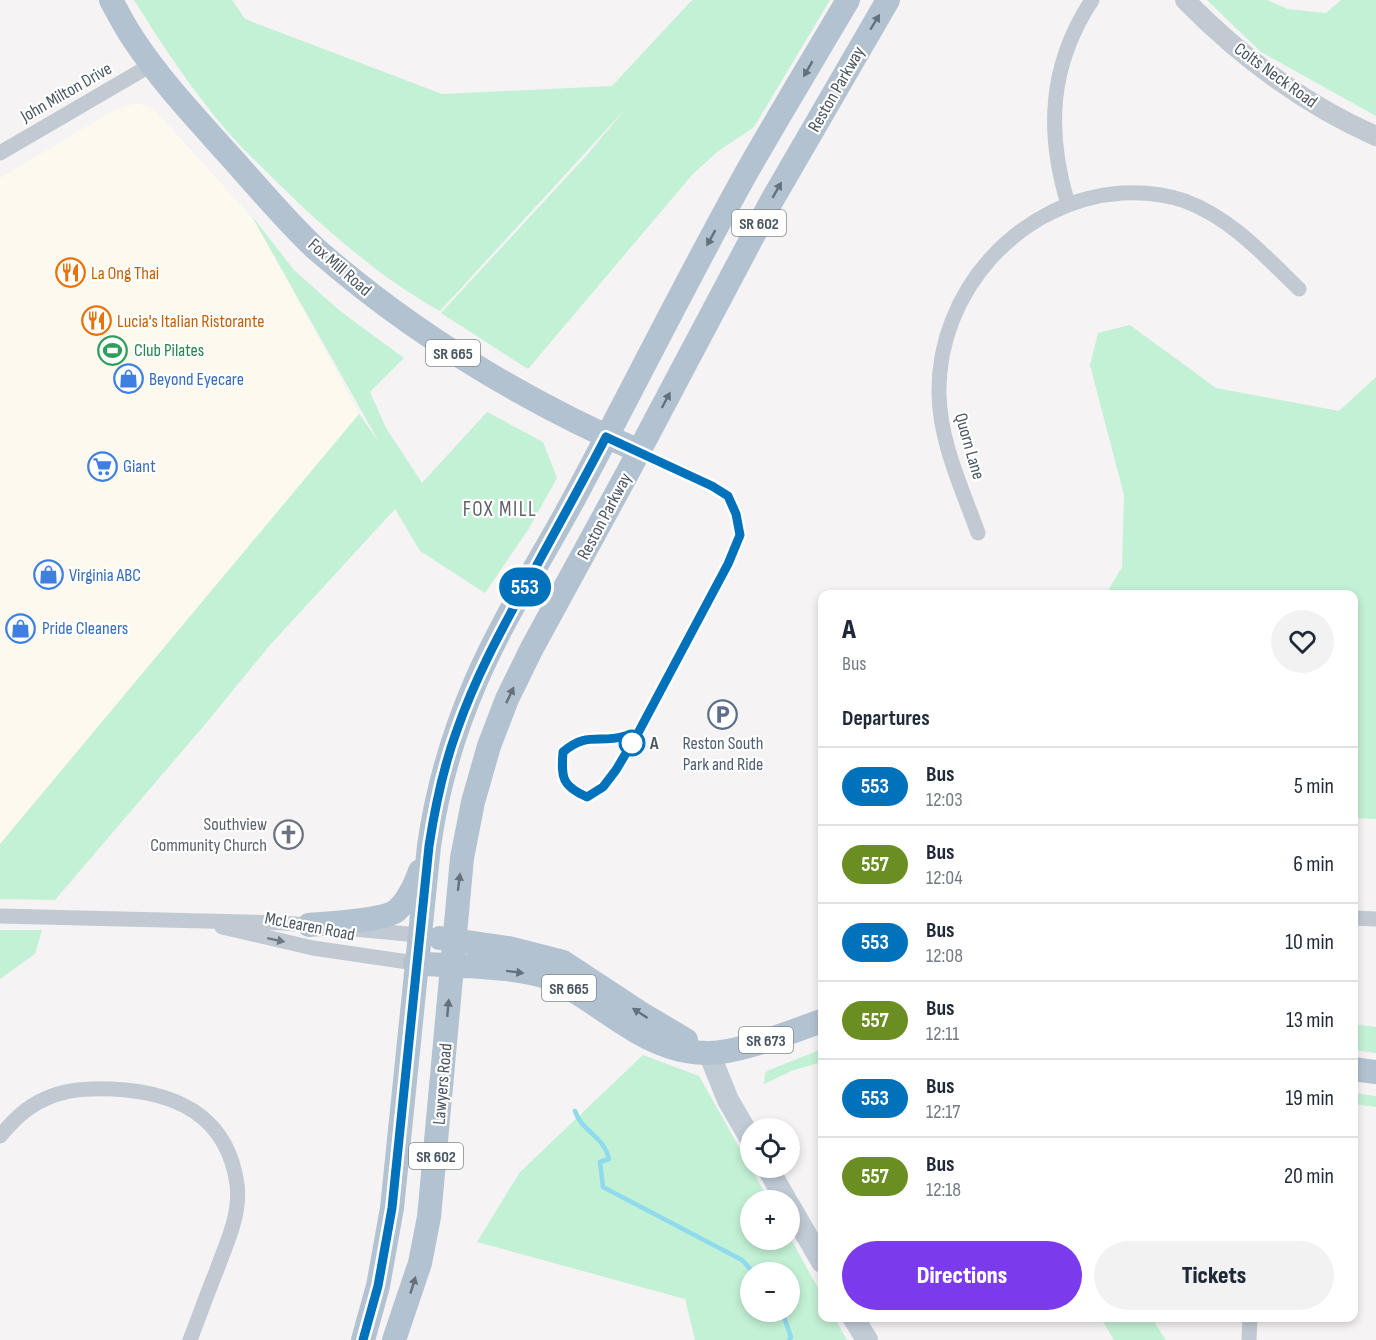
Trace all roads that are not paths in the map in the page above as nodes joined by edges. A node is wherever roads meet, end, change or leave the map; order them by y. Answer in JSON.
{"nodes":[{"id":1,"x":111,"y":0,"type":"edge"},
{"id":2,"x":848,"y":0,"type":"edge"},
{"id":3,"x":888,"y":0,"type":"edge"},
{"id":4,"x":1092,"y":0,"type":"edge"},
{"id":5,"x":1185,"y":0,"type":"edge"},
{"id":6,"x":151,"y":65,"type":"junction"},
{"id":7,"x":1376,"y":136,"type":"edge"},
{"id":8,"x":0,"y":153,"type":"edge"},
{"id":9,"x":1068,"y":204,"type":"junction"},
{"id":10,"x":1299,"y":289,"type":"dead end"},
{"id":11,"x":606,"y":437,"type":"junction"},
{"id":12,"x":639,"y":451,"type":"junction"},
{"id":13,"x":978,"y":533,"type":"dead end"},
{"id":14,"x":429,"y":846,"type":"junction"},
{"id":15,"x":0,"y":916,"type":"edge"},
{"id":16,"x":1358,"y":918,"type":"edge"},
{"id":17,"x":1376,"y":919,"type":"edge"},
{"id":18,"x":199,"y":921,"type":"junction"},
{"id":19,"x":309,"y":925,"type":"junction"},
{"id":20,"x":418,"y":935,"type":"junction"},
{"id":21,"x":454,"y":940,"type":"junction"},
{"id":22,"x":415,"y":963,"type":"junction"},
{"id":23,"x":452,"y":967,"type":"junction"},
{"id":24,"x":818,"y":1022,"type":"edge"},
{"id":25,"x":709,"y":1053,"type":"junction"},
{"id":26,"x":1358,"y":1070,"type":"edge"},
{"id":27,"x":1376,"y":1072,"type":"edge"},
{"id":28,"x":740,"y":1121,"type":"edge"},
{"id":29,"x":0,"y":1137,"type":"edge"},
{"id":30,"x":800,"y":1224,"type":"edge"},
{"id":31,"x":818,"y":1256,"type":"edge"},
{"id":32,"x":857,"y":1322,"type":"edge"},
{"id":33,"x":1250,"y":1322,"type":"edge"},
{"id":34,"x":190,"y":1340,"type":"edge"},
{"id":35,"x":363,"y":1340,"type":"edge"},
{"id":36,"x":394,"y":1340,"type":"edge"},
{"id":37,"x":867,"y":1340,"type":"edge"},
{"id":38,"x":1248,"y":1340,"type":"edge"}],
"edges":[{"from":1,"to":6,"type":"main road","name":"Fox Mill Road","number":"SR 665"},
{"from":2,"to":11,"type":"main road","name":"Reston Parkway","number":"SR 602","one_way":true},
{"from":12,"to":3,"type":"main road","name":"Reston Parkway","number":"SR 602","one_way":true},
{"from":4,"to":9,"type":"street"},
{"from":5,"to":7,"type":"street","name":"Colts Neck Road"},
{"from":6,"to":8,"type":"street","name":"John Milton Drive"},
{"from":6,"to":11,"type":"main road","name":"Fox Mill Road","number":"SR 665"},
{"from":9,"to":10,"type":"street","name":"Quorn Lane"},
{"from":9,"to":13,"type":"street","name":"Quorn Lane"},
{"from":11,"to":12,"type":"main road","name":"Fox Mill Road","number":"SR 665"},
{"from":11,"to":14,"type":"main road","name":"Reston Parkway","number":"SR 602"},
{"from":21,"to":12,"type":"main road","name":"Reston Parkway","number":"SR 602","one_way":true},
{"from":14,"to":19,"type":"main road"},
{"from":14,"to":20,"type":"main road","name":"Reston Parkway","number":"SR 602"},
{"from":15,"to":18,"type":"street","name":"McLearen Road"},
{"from":16,"to":17,"type":"street"},
{"from":18,"to":19,"type":"street","name":"McLearen Road"},
{"from":18,"to":22,"type":"street","name":"McLearen Road","one_way":true},
{"from":19,"to":20,"type":"street","name":"McLearen Road"},
{"from":20,"to":21,"type":"main road","number":"SR 665"},
{"from":20,"to":22,"type":"main road","name":"Reston Parkway","number":"SR 602"},
{"from":21,"to":23,"type":"main road","name":"Reston Parkway","number":"SR 602"},
{"from":25,"to":21,"type":"main road","number":"SR 665","one_way":true},
{"from":22,"to":23,"type":"main road","number":"SR 665"},
{"from":22,"to":35,"type":"main road","name":"Lawyers Road","number":"SR 602"},
{"from":23,"to":25,"type":"main road","number":"SR 665","one_way":true},
{"from":36,"to":23,"type":"main road","name":"Lawyers Road","number":"SR 602","one_way":true},
{"from":24,"to":25,"type":"main road","number":"SR 673"},
{"from":25,"to":28,"type":"main road"},
{"from":26,"to":27,"type":"main road"},
{"from":29,"to":34,"type":"street"},
{"from":30,"to":31,"type":"main road"},
{"from":32,"to":37,"type":"main road"},
{"from":33,"to":38,"type":"street"}]}
